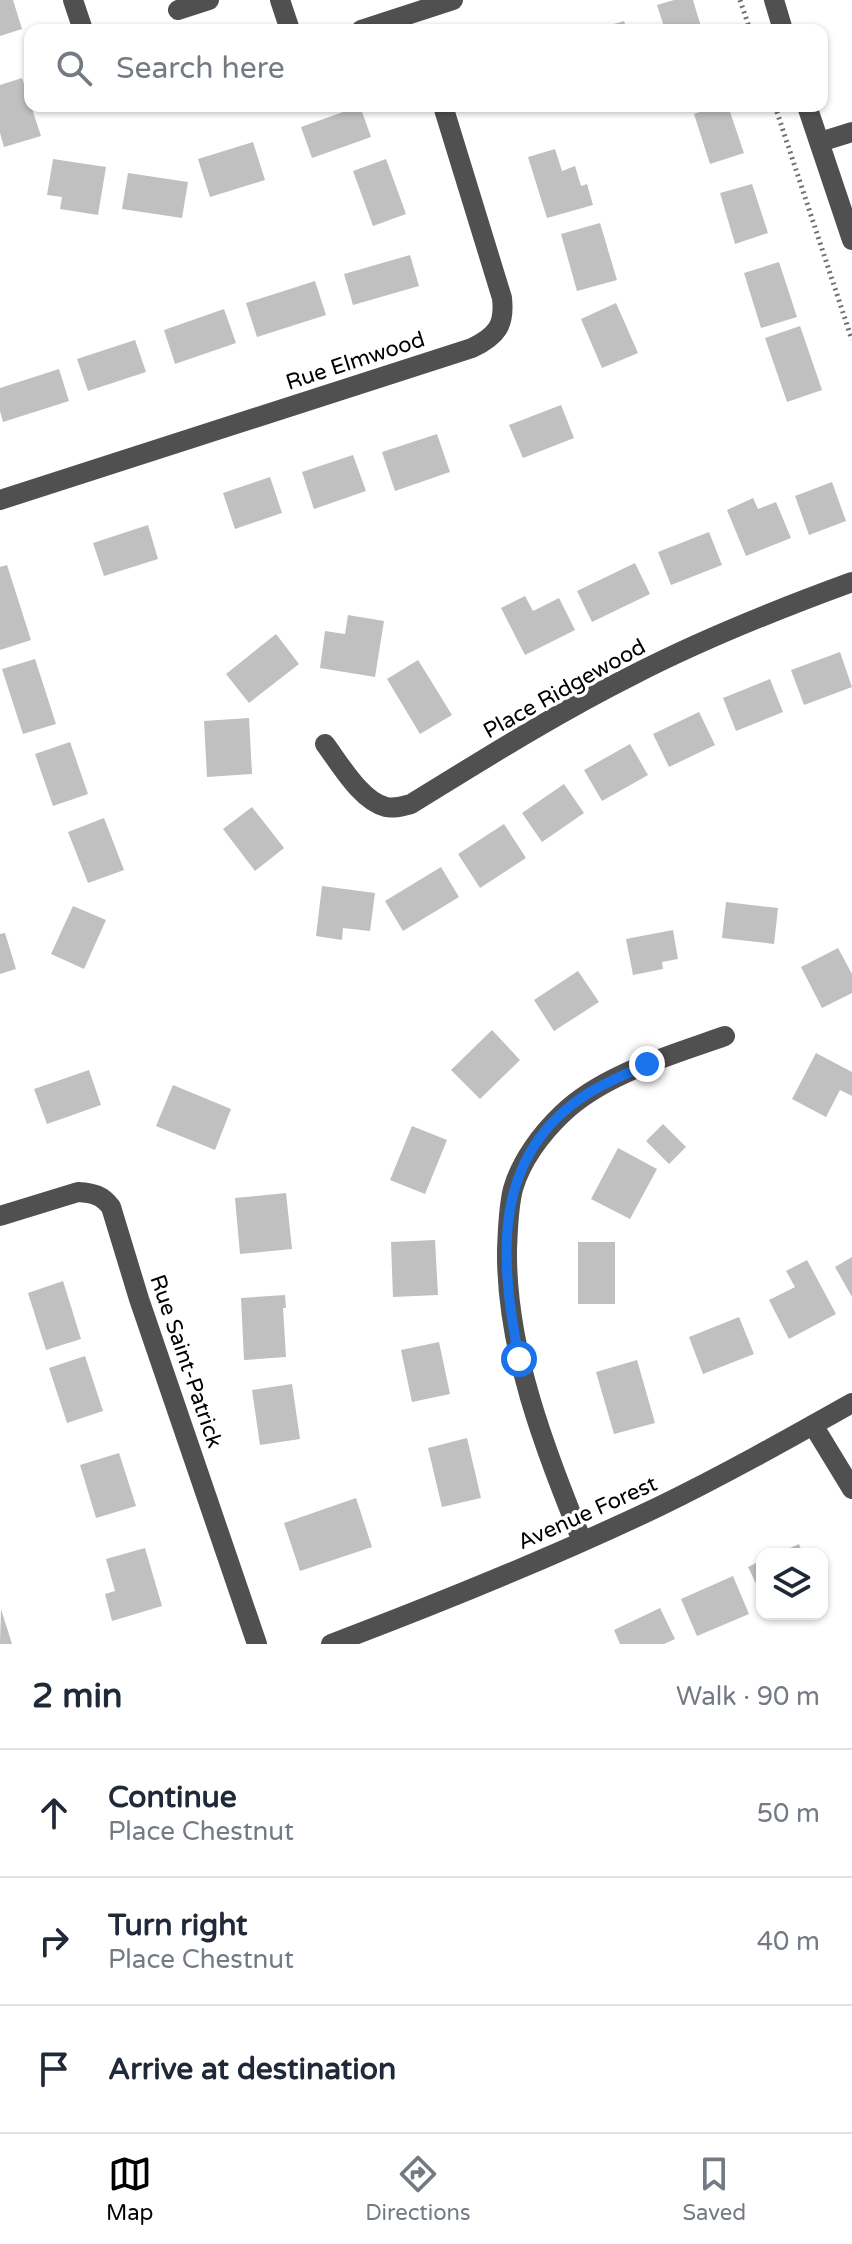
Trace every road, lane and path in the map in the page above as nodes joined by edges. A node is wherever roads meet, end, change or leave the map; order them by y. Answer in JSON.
{"nodes":[{"id":1,"x":73,"y":0,"type":"edge"},
{"id":2,"x":209,"y":0,"type":"edge"},
{"id":3,"x":280,"y":0,"type":"edge"},
{"id":4,"x":453,"y":0,"type":"edge"},
{"id":5,"x":740,"y":0,"type":"edge"},
{"id":6,"x":774,"y":0,"type":"edge"},
{"id":7,"x":178,"y":10,"type":"dead end"},
{"id":8,"x":416,"y":21,"type":"edge"},
{"id":9,"x":81,"y":24,"type":"edge"},
{"id":10,"x":288,"y":24,"type":"edge"},
{"id":11,"x":748,"y":24,"type":"edge"},
{"id":12,"x":781,"y":24,"type":"edge"},
{"id":13,"x":445,"y":112,"type":"edge"},
{"id":14,"x":777,"y":112,"type":"edge"},
{"id":15,"x":809,"y":112,"type":"edge"},
{"id":16,"x":852,"y":132,"type":"edge"},
{"id":17,"x":820,"y":142,"type":"junction"},
{"id":18,"x":852,"y":240,"type":"edge"},
{"id":19,"x":852,"y":340,"type":"edge"},
{"id":20,"x":0,"y":500,"type":"edge"},
{"id":21,"x":852,"y":582,"type":"edge"},
{"id":22,"x":325,"y":744,"type":"dead end"},
{"id":23,"x":725,"y":1036,"type":"dead end"},
{"id":24,"x":0,"y":1216,"type":"edge"},
{"id":25,"x":852,"y":1403,"type":"edge"},
{"id":26,"x":813,"y":1425,"type":"junction"},
{"id":27,"x":852,"y":1489,"type":"edge"},
{"id":28,"x":582,"y":1541,"type":"junction"},
{"id":29,"x":257,"y":1644,"type":"edge"},
{"id":30,"x":331,"y":1644,"type":"edge"}],
"edges":[{"from":1,"to":9,"type":"street"},
{"from":2,"to":7,"type":"street"},
{"from":3,"to":10,"type":"street"},
{"from":4,"to":8,"type":"street"},
{"from":5,"to":11,"type":"path"},
{"from":6,"to":12,"type":"street"},
{"from":13,"to":20,"type":"street","name":"Rue Elmwood"},
{"from":14,"to":19,"type":"path"},
{"from":15,"to":17,"type":"street"},
{"from":16,"to":17,"type":"street"},
{"from":17,"to":18,"type":"street"},
{"from":21,"to":22,"type":"street","name":"Place Ridgewood"},
{"from":23,"to":28,"type":"street"},
{"from":24,"to":29,"type":"street","name":"Rue Saint-Patrick"},
{"from":25,"to":26,"type":"street","name":"Avenue Forest"},
{"from":26,"to":27,"type":"street"},
{"from":26,"to":28,"type":"street","name":"Avenue Forest"},
{"from":28,"to":30,"type":"street","name":"Avenue Forest"}]}
